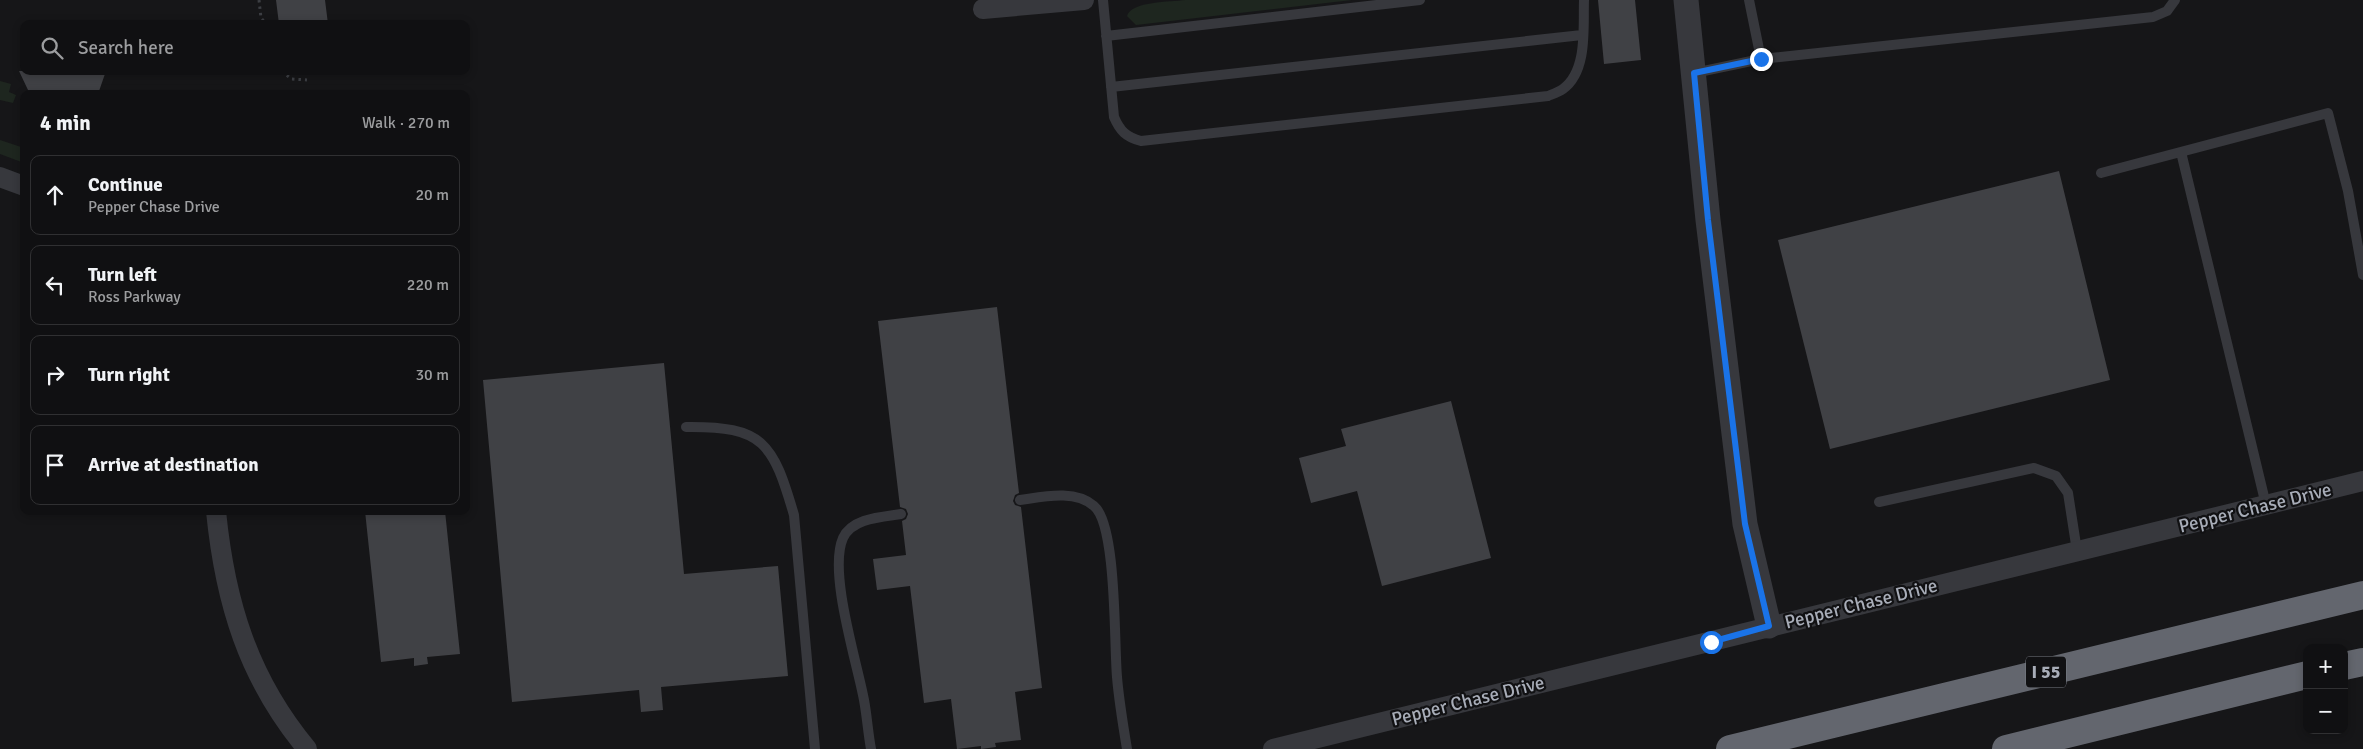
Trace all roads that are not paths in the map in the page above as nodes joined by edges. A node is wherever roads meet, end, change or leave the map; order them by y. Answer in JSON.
{"nodes":[{"id":1,"x":1084,"y":0,"type":"edge"},
{"id":2,"x":1103,"y":0,"type":"edge"},
{"id":3,"x":1420,"y":0,"type":"edge"},
{"id":4,"x":1584,"y":0,"type":"edge"},
{"id":5,"x":1686,"y":0,"type":"edge"},
{"id":6,"x":1749,"y":0,"type":"edge"},
{"id":7,"x":2175,"y":0,"type":"edge"},
{"id":8,"x":982,"y":9,"type":"dead end"},
{"id":9,"x":1582,"y":35,"type":"junction"},
{"id":10,"x":1106,"y":36,"type":"junction"},
{"id":11,"x":1761,"y":59,"type":"junction"},
{"id":12,"x":1694,"y":73,"type":"junction"},
{"id":13,"x":1111,"y":87,"type":"junction"},
{"id":14,"x":2181,"y":152,"type":"junction"},
{"id":15,"x":2101,"y":173,"type":"dead end"},
{"id":16,"x":0,"y":177,"type":"edge"},
{"id":17,"x":20,"y":184,"type":"edge"},
{"id":18,"x":2363,"y":275,"type":"edge"},
{"id":19,"x":686,"y":427,"type":"dead end"},
{"id":20,"x":2363,"y":481,"type":"edge"},
{"id":21,"x":1020,"y":500,"type":"dead end"},
{"id":22,"x":1879,"y":502,"type":"dead end"},
{"id":23,"x":2266,"y":505,"type":"junction"},
{"id":24,"x":901,"y":514,"type":"dead end"},
{"id":25,"x":217,"y":515,"type":"edge"},
{"id":26,"x":2077,"y":551,"type":"junction"},
{"id":27,"x":2363,"y":595,"type":"edge"},
{"id":28,"x":1769,"y":626,"type":"junction"},
{"id":29,"x":2363,"y":662,"type":"edge"},
{"id":30,"x":2348,"y":665,"type":"edge"},
{"id":31,"x":2303,"y":677,"type":"edge"},
{"id":32,"x":307,"y":749,"type":"edge"},
{"id":33,"x":815,"y":749,"type":"edge"},
{"id":34,"x":870,"y":749,"type":"edge"},
{"id":35,"x":1127,"y":749,"type":"edge"},
{"id":36,"x":1273,"y":749,"type":"edge"},
{"id":37,"x":1730,"y":749,"type":"edge"},
{"id":38,"x":2006,"y":749,"type":"edge"}],
"edges":[{"from":1,"to":8,"type":"street"},
{"from":2,"to":10,"type":"lane"},
{"from":3,"to":10,"type":"lane"},
{"from":4,"to":9,"type":"lane"},
{"from":5,"to":12,"type":"street"},
{"from":6,"to":11,"type":"lane"},
{"from":7,"to":11,"type":"lane"},
{"from":9,"to":13,"type":"lane"},
{"from":9,"to":13,"type":"lane"},
{"from":10,"to":13,"type":"lane"},
{"from":11,"to":12,"type":"lane"},
{"from":12,"to":28,"type":"street"},
{"from":14,"to":15,"type":"lane"},
{"from":14,"to":18,"type":"lane"},
{"from":14,"to":23,"type":"lane"},
{"from":16,"to":17,"type":"street"},
{"from":19,"to":33,"type":"lane"},
{"from":20,"to":23,"type":"street","name":"Pepper Chase Drive"},
{"from":21,"to":35,"type":"lane"},
{"from":22,"to":26,"type":"lane"},
{"from":23,"to":26,"type":"street","name":"Pepper Chase Drive"},
{"from":24,"to":34,"type":"lane"},
{"from":25,"to":32,"type":"street"},
{"from":26,"to":28,"type":"street","name":"Pepper Chase Drive"},
{"from":27,"to":37,"type":"highway","number":"I 55"},
{"from":28,"to":36,"type":"street","name":"Pepper Chase Drive"},
{"from":29,"to":30,"type":"highway"},
{"from":31,"to":38,"type":"highway"}]}
